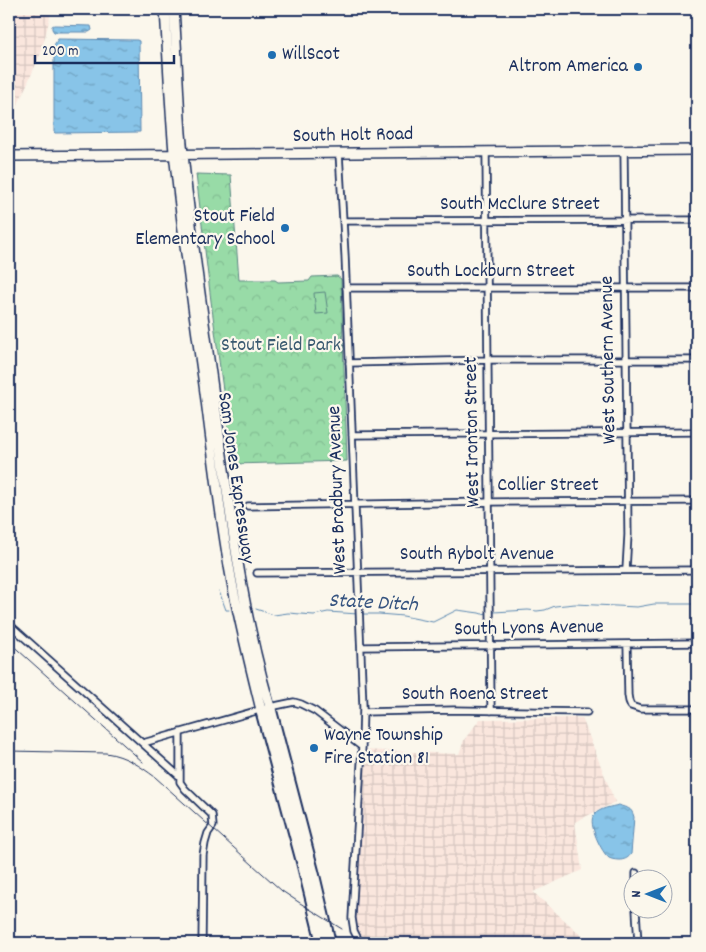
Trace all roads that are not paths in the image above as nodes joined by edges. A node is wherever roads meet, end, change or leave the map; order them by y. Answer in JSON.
{"nodes":[{"id":1,"x":165,"y":9,"type":"edge"},
{"id":2,"x":174,"y":9,"type":"edge"},
{"id":3,"x":624,"y":150,"type":"junction"},
{"id":4,"x":697,"y":150,"type":"edge"},
{"id":5,"x":486,"y":152,"type":"junction"},
{"id":6,"x":339,"y":153,"type":"junction"},
{"id":7,"x":179,"y":155,"type":"junction"},
{"id":8,"x":9,"y":156,"type":"edge"},
{"id":9,"x":624,"y":220,"type":"junction"},
{"id":10,"x":697,"y":220,"type":"edge"},
{"id":11,"x":343,"y":221,"type":"junction"},
{"id":12,"x":487,"y":221,"type":"junction"},
{"id":13,"x":346,"y":288,"type":"junction"},
{"id":14,"x":487,"y":288,"type":"junction"},
{"id":15,"x":625,"y":288,"type":"junction"},
{"id":16,"x":697,"y":288,"type":"edge"},
{"id":17,"x":488,"y":360,"type":"junction"},
{"id":18,"x":626,"y":360,"type":"junction"},
{"id":19,"x":697,"y":360,"type":"edge"},
{"id":20,"x":349,"y":363,"type":"junction"},
{"id":21,"x":697,"y":432,"type":"edge"},
{"id":22,"x":626,"y":433,"type":"junction"},
{"id":23,"x":488,"y":434,"type":"junction"},
{"id":24,"x":352,"y":435,"type":"junction"},
{"id":25,"x":697,"y":501,"type":"edge"},
{"id":26,"x":490,"y":502,"type":"junction"},
{"id":27,"x":628,"y":502,"type":"junction"},
{"id":28,"x":355,"y":504,"type":"junction"},
{"id":29,"x":248,"y":506,"type":"dead end"},
{"id":30,"x":626,"y":570,"type":"junction"},
{"id":31,"x":697,"y":570,"type":"edge"},
{"id":32,"x":490,"y":571,"type":"junction"},
{"id":33,"x":358,"y":572,"type":"junction"},
{"id":34,"x":257,"y":573,"type":"dead end"},
{"id":35,"x":9,"y":624,"type":"edge"},
{"id":36,"x":697,"y":643,"type":"edge"},
{"id":37,"x":627,"y":644,"type":"junction"},
{"id":38,"x":492,"y":646,"type":"junction"},
{"id":39,"x":361,"y":647,"type":"junction"},
{"id":40,"x":266,"y":708,"type":"junction"},
{"id":41,"x":697,"y":709,"type":"edge"},
{"id":42,"x":491,"y":711,"type":"junction"},
{"id":43,"x":363,"y":712,"type":"junction"},
{"id":44,"x":587,"y":712,"type":"dead end"},
{"id":45,"x":180,"y":732,"type":"junction"},
{"id":46,"x":143,"y":743,"type":"junction"},
{"id":47,"x":362,"y":747,"type":"junction"},
{"id":48,"x":179,"y":776,"type":"junction"},
{"id":49,"x":637,"y":920,"type":"edge"},
{"id":50,"x":328,"y":942,"type":"edge"},
{"id":51,"x":639,"y":942,"type":"edge"},
{"id":52,"x":202,"y":943,"type":"edge"},
{"id":53,"x":360,"y":943,"type":"edge"}],
"edges":[{"from":1,"to":7,"type":"main road","name":"Sam Jones Expressway"},
{"from":2,"to":7,"type":"main road","name":"Sam Jones Expressway"},
{"from":3,"to":4,"type":"main road","name":"South Holt Road"},
{"from":3,"to":5,"type":"main road","name":"South Holt Road"},
{"from":3,"to":9,"type":"street","name":"West Southern Avenue"},
{"from":5,"to":6,"type":"main road","name":"South Holt Road"},
{"from":5,"to":12,"type":"street","name":"West Ironton Street"},
{"from":6,"to":7,"type":"main road","name":"South Holt Road"},
{"from":6,"to":11,"type":"street","name":"West Bradbury Avenue"},
{"from":7,"to":8,"type":"main road","name":"South Holt Road"},
{"from":7,"to":40,"type":"main road","name":"Sam Jones Expressway"},
{"from":9,"to":10,"type":"street","name":"South McClure Street"},
{"from":9,"to":12,"type":"street","name":"South McClure Street"},
{"from":9,"to":15,"type":"street","name":"West Southern Avenue"},
{"from":11,"to":12,"type":"street","name":"South McClure Street"},
{"from":11,"to":13,"type":"street","name":"West Bradbury Avenue"},
{"from":12,"to":14,"type":"street","name":"West Ironton Street"},
{"from":13,"to":14,"type":"street","name":"South Lockburn Street"},
{"from":13,"to":20,"type":"street","name":"West Bradbury Avenue"},
{"from":14,"to":15,"type":"street","name":"South Lockburn Street"},
{"from":14,"to":17,"type":"street","name":"West Ironton Street"},
{"from":15,"to":16,"type":"street","name":"South Lockburn Street"},
{"from":15,"to":18,"type":"street","name":"West Southern Avenue"},
{"from":17,"to":18,"type":"street"},
{"from":17,"to":20,"type":"street"},
{"from":17,"to":23,"type":"street","name":"West Ironton Street"},
{"from":18,"to":19,"type":"street"},
{"from":18,"to":22,"type":"street","name":"West Southern Avenue"},
{"from":20,"to":24,"type":"street","name":"West Bradbury Avenue"},
{"from":21,"to":22,"type":"street"},
{"from":22,"to":23,"type":"street"},
{"from":22,"to":27,"type":"street","name":"West Southern Avenue"},
{"from":23,"to":24,"type":"street"},
{"from":23,"to":26,"type":"street","name":"West Ironton Street"},
{"from":24,"to":28,"type":"street","name":"West Bradbury Avenue"},
{"from":25,"to":27,"type":"street","name":"Collier Street"},
{"from":26,"to":27,"type":"street","name":"Collier Street"},
{"from":26,"to":28,"type":"street","name":"Collier Street"},
{"from":26,"to":32,"type":"street","name":"West Ironton Street"},
{"from":27,"to":30,"type":"street","name":"West Southern Avenue"},
{"from":28,"to":29,"type":"street","name":"Collier Street"},
{"from":28,"to":33,"type":"street","name":"West Bradbury Avenue"},
{"from":30,"to":31,"type":"street","name":"South Rybolt Avenue"},
{"from":30,"to":32,"type":"street","name":"South Rybolt Avenue"},
{"from":32,"to":33,"type":"street","name":"South Rybolt Avenue"},
{"from":32,"to":38,"type":"street","name":"West Ironton Street"},
{"from":33,"to":34,"type":"street","name":"South Rybolt Avenue"},
{"from":33,"to":39,"type":"street","name":"West Bradbury Avenue"},
{"from":35,"to":46,"type":"street"},
{"from":36,"to":37,"type":"street","name":"South Lyons Avenue"},
{"from":37,"to":38,"type":"street","name":"South Lyons Avenue"},
{"from":37,"to":41,"type":"street"},
{"from":38,"to":39,"type":"street","name":"South Lyons Avenue"},
{"from":38,"to":42,"type":"street","name":"West Ironton Street"},
{"from":39,"to":43,"type":"street","name":"West Bradbury Avenue"},
{"from":40,"to":45,"type":"street"},
{"from":40,"to":47,"type":"street"},
{"from":40,"to":50,"type":"highway","name":"Sam Jones Expressway"},
{"from":42,"to":43,"type":"street","name":"South Roena Street"},
{"from":42,"to":44,"type":"street","name":"South Roena Street"},
{"from":43,"to":47,"type":"street","name":"West Bradbury Avenue"},
{"from":45,"to":46,"type":"street"},
{"from":45,"to":48,"type":"street"},
{"from":46,"to":48,"type":"street"},
{"from":47,"to":53,"type":"street","name":"West Bradbury Avenue"},
{"from":48,"to":52,"type":"street"},
{"from":49,"to":51,"type":"street"}]}
